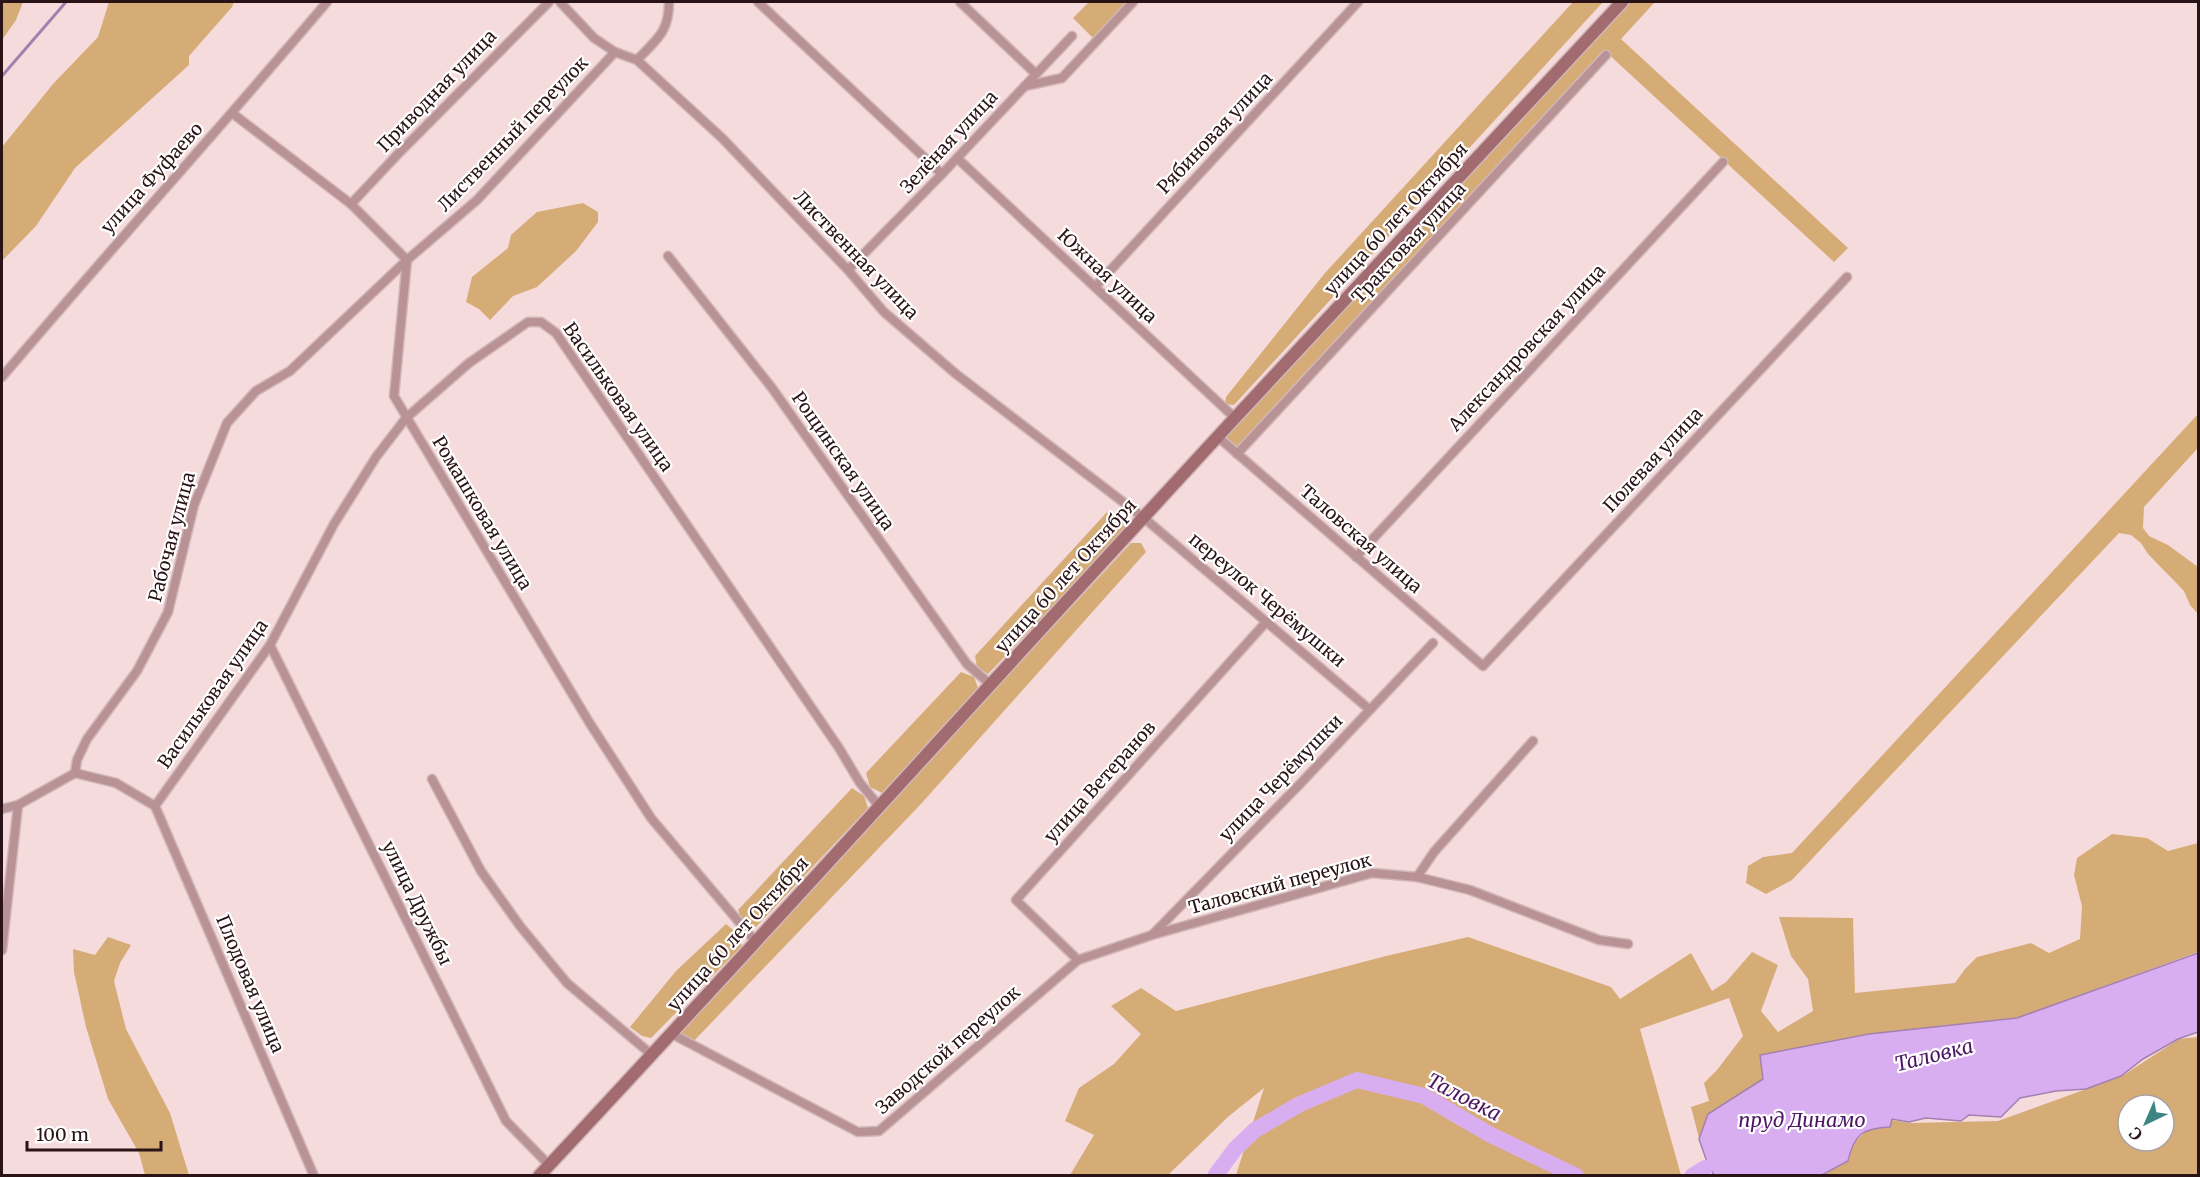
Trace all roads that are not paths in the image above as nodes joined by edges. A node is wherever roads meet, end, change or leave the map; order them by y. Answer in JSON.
{"nodes":[{"id":1,"x":327,"y":2,"type":"edge"},
{"id":2,"x":549,"y":2,"type":"edge"},
{"id":3,"x":560,"y":2,"type":"edge"},
{"id":4,"x":669,"y":2,"type":"edge"},
{"id":5,"x":758,"y":2,"type":"edge"},
{"id":6,"x":960,"y":2,"type":"edge"},
{"id":7,"x":1133,"y":2,"type":"edge"},
{"id":8,"x":1358,"y":2,"type":"edge"},
{"id":9,"x":1622,"y":2,"type":"edge"},
{"id":10,"x":1072,"y":36,"type":"dead end"},
{"id":11,"x":615,"y":52,"type":"junction"},
{"id":12,"x":1606,"y":54,"type":"dead end"},
{"id":13,"x":637,"y":60,"type":"junction"},
{"id":14,"x":1036,"y":74,"type":"junction"},
{"id":15,"x":1024,"y":86,"type":"junction"},
{"id":16,"x":232,"y":113,"type":"junction"},
{"id":17,"x":957,"y":158,"type":"junction"},
{"id":18,"x":1723,"y":162,"type":"dead end"},
{"id":19,"x":942,"y":174,"type":"junction"},
{"id":20,"x":351,"y":204,"type":"junction"},
{"id":21,"x":668,"y":256,"type":"dead end"},
{"id":22,"x":406,"y":260,"type":"junction"},
{"id":23,"x":848,"y":270,"type":"junction"},
{"id":24,"x":1847,"y":277,"type":"dead end"},
{"id":25,"x":1095,"y":287,"type":"junction"},
{"id":26,"x":2,"y":377,"type":"edge"},
{"id":27,"x":406,"y":418,"type":"junction"},
{"id":28,"x":1235,"y":418,"type":"junction"},
{"id":29,"x":1218,"y":437,"type":"junction"},
{"id":30,"x":1237,"y":454,"type":"junction"},
{"id":31,"x":1144,"y":518,"type":"junction"},
{"id":32,"x":1356,"y":557,"type":"junction"},
{"id":33,"x":1268,"y":621,"type":"junction"},
{"id":34,"x":1432,"y":643,"type":"dead end"},
{"id":35,"x":270,"y":645,"type":"junction"},
{"id":36,"x":1483,"y":666,"type":"joint"},
{"id":37,"x":991,"y":685,"type":"junction"},
{"id":38,"x":1369,"y":709,"type":"junction"},
{"id":39,"x":1533,"y":741,"type":"dead end"},
{"id":40,"x":75,"y":773,"type":"junction"},
{"id":41,"x":432,"y":779,"type":"dead end"},
{"id":42,"x":18,"y":805,"type":"junction"},
{"id":43,"x":155,"y":806,"type":"junction"},
{"id":44,"x":879,"y":806,"type":"junction"},
{"id":45,"x":2,"y":809,"type":"edge"},
{"id":46,"x":1417,"y":877,"type":"junction"},
{"id":47,"x":1152,"y":935,"type":"junction"},
{"id":48,"x":755,"y":941,"type":"junction"},
{"id":49,"x":1628,"y":944,"type":"dead end"},
{"id":50,"x":2,"y":950,"type":"edge"},
{"id":51,"x":1078,"y":960,"type":"junction"},
{"id":52,"x":672,"y":1034,"type":"junction"},
{"id":53,"x":651,"y":1054,"type":"junction"},
{"id":54,"x":549,"y":1165,"type":"junction"},
{"id":55,"x":314,"y":1176,"type":"edge"},
{"id":56,"x":538,"y":1176,"type":"edge"}],
"edges":[{"from":1,"to":16,"type":"street","name":"улица Фуфаево"},
{"from":2,"to":20,"type":"street","name":"Приводная улица"},
{"from":3,"to":11,"type":"street","name":"Лиственная улица"},
{"from":4,"to":13,"type":"street"},
{"from":5,"to":19,"type":"street"},
{"from":6,"to":14,"type":"street"},
{"from":7,"to":15,"type":"street"},
{"from":8,"to":25,"type":"street","name":"Рябиновая улица"},
{"from":9,"to":28,"type":"street","name":"улица 60 лет Октября"},
{"from":10,"to":14,"type":"street","name":"Зелёная улица"},
{"from":11,"to":13,"type":"street","name":"Лиственная улица"},
{"from":11,"to":22,"type":"street","name":"Лиственный переулок"},
{"from":12,"to":30,"type":"street","name":"Трактовая улица"},
{"from":13,"to":23,"type":"street","name":"Лиственная улица"},
{"from":14,"to":15,"type":"street","name":"Зелёная улица"},
{"from":15,"to":17,"type":"street","name":"Зелёная улица"},
{"from":16,"to":20,"type":"street"},
{"from":16,"to":26,"type":"street","name":"улица Фуфаево"},
{"from":17,"to":19,"type":"street","name":"Зелёная улица"},
{"from":17,"to":25,"type":"street","name":"Южная улица"},
{"from":18,"to":32,"type":"street","name":"Александровская улица"},
{"from":19,"to":23,"type":"street","name":"Зелёная улица"},
{"from":20,"to":22,"type":"street"},
{"from":21,"to":37,"type":"street","name":"Рощинская улица"},
{"from":22,"to":27,"type":"street","name":"Ромашковая улица"},
{"from":22,"to":40,"type":"street","name":"Рабочая улица"},
{"from":23,"to":31,"type":"street","name":"Лиственная улица"},
{"from":24,"to":36,"type":"street","name":"Полевая улица"},
{"from":25,"to":28,"type":"street","name":"Южная улица"},
{"from":27,"to":35,"type":"street","name":"Васильковая улица"},
{"from":27,"to":44,"type":"street","name":"Васильковая улица"},
{"from":27,"to":48,"type":"street","name":"Ромашковая улица"},
{"from":28,"to":29,"type":"street","name":"улица 60 лет Октября"},
{"from":29,"to":30,"type":"street","name":"Таловская улица"},
{"from":29,"to":31,"type":"street","name":"улица 60 лет Октября"},
{"from":30,"to":32,"type":"street","name":"Таловская улица"},
{"from":31,"to":33,"type":"street","name":"переулок Черёмушки"},
{"from":31,"to":37,"type":"street","name":"улица 60 лет Октября"},
{"from":32,"to":36,"type":"street","name":"Таловская улица"},
{"from":33,"to":38,"type":"street","name":"переулок Черёмушки"},
{"from":33,"to":51,"type":"street","name":"улица Ветеранов"},
{"from":34,"to":38,"type":"street","name":"улица Черёмушки"},
{"from":35,"to":43,"type":"street","name":"Васильковая улица"},
{"from":35,"to":54,"type":"street","name":"улица Дружбы"},
{"from":37,"to":44,"type":"street","name":"улица 60 лет Октября"},
{"from":38,"to":47,"type":"street","name":"улица Черёмушки"},
{"from":39,"to":46,"type":"street"},
{"from":40,"to":42,"type":"street"},
{"from":40,"to":43,"type":"street"},
{"from":41,"to":53,"type":"street"},
{"from":42,"to":45,"type":"street"},
{"from":42,"to":50,"type":"street"},
{"from":43,"to":55,"type":"street","name":"Плодовая улица"},
{"from":44,"to":48,"type":"street","name":"улица 60 лет Октября"},
{"from":46,"to":47,"type":"street","name":"Таловский переулок"},
{"from":46,"to":49,"type":"street","name":"Таловский переулок"},
{"from":47,"to":51,"type":"street","name":"Таловский переулок"},
{"from":48,"to":52,"type":"street","name":"улица 60 лет Октября"},
{"from":51,"to":52,"type":"street","name":"Заводской переулок"},
{"from":52,"to":53,"type":"street","name":"улица 60 лет Октября"},
{"from":53,"to":54,"type":"street","name":"улица 60 лет Октября"},
{"from":54,"to":56,"type":"street","name":"улица 60 лет Октября"}]}
